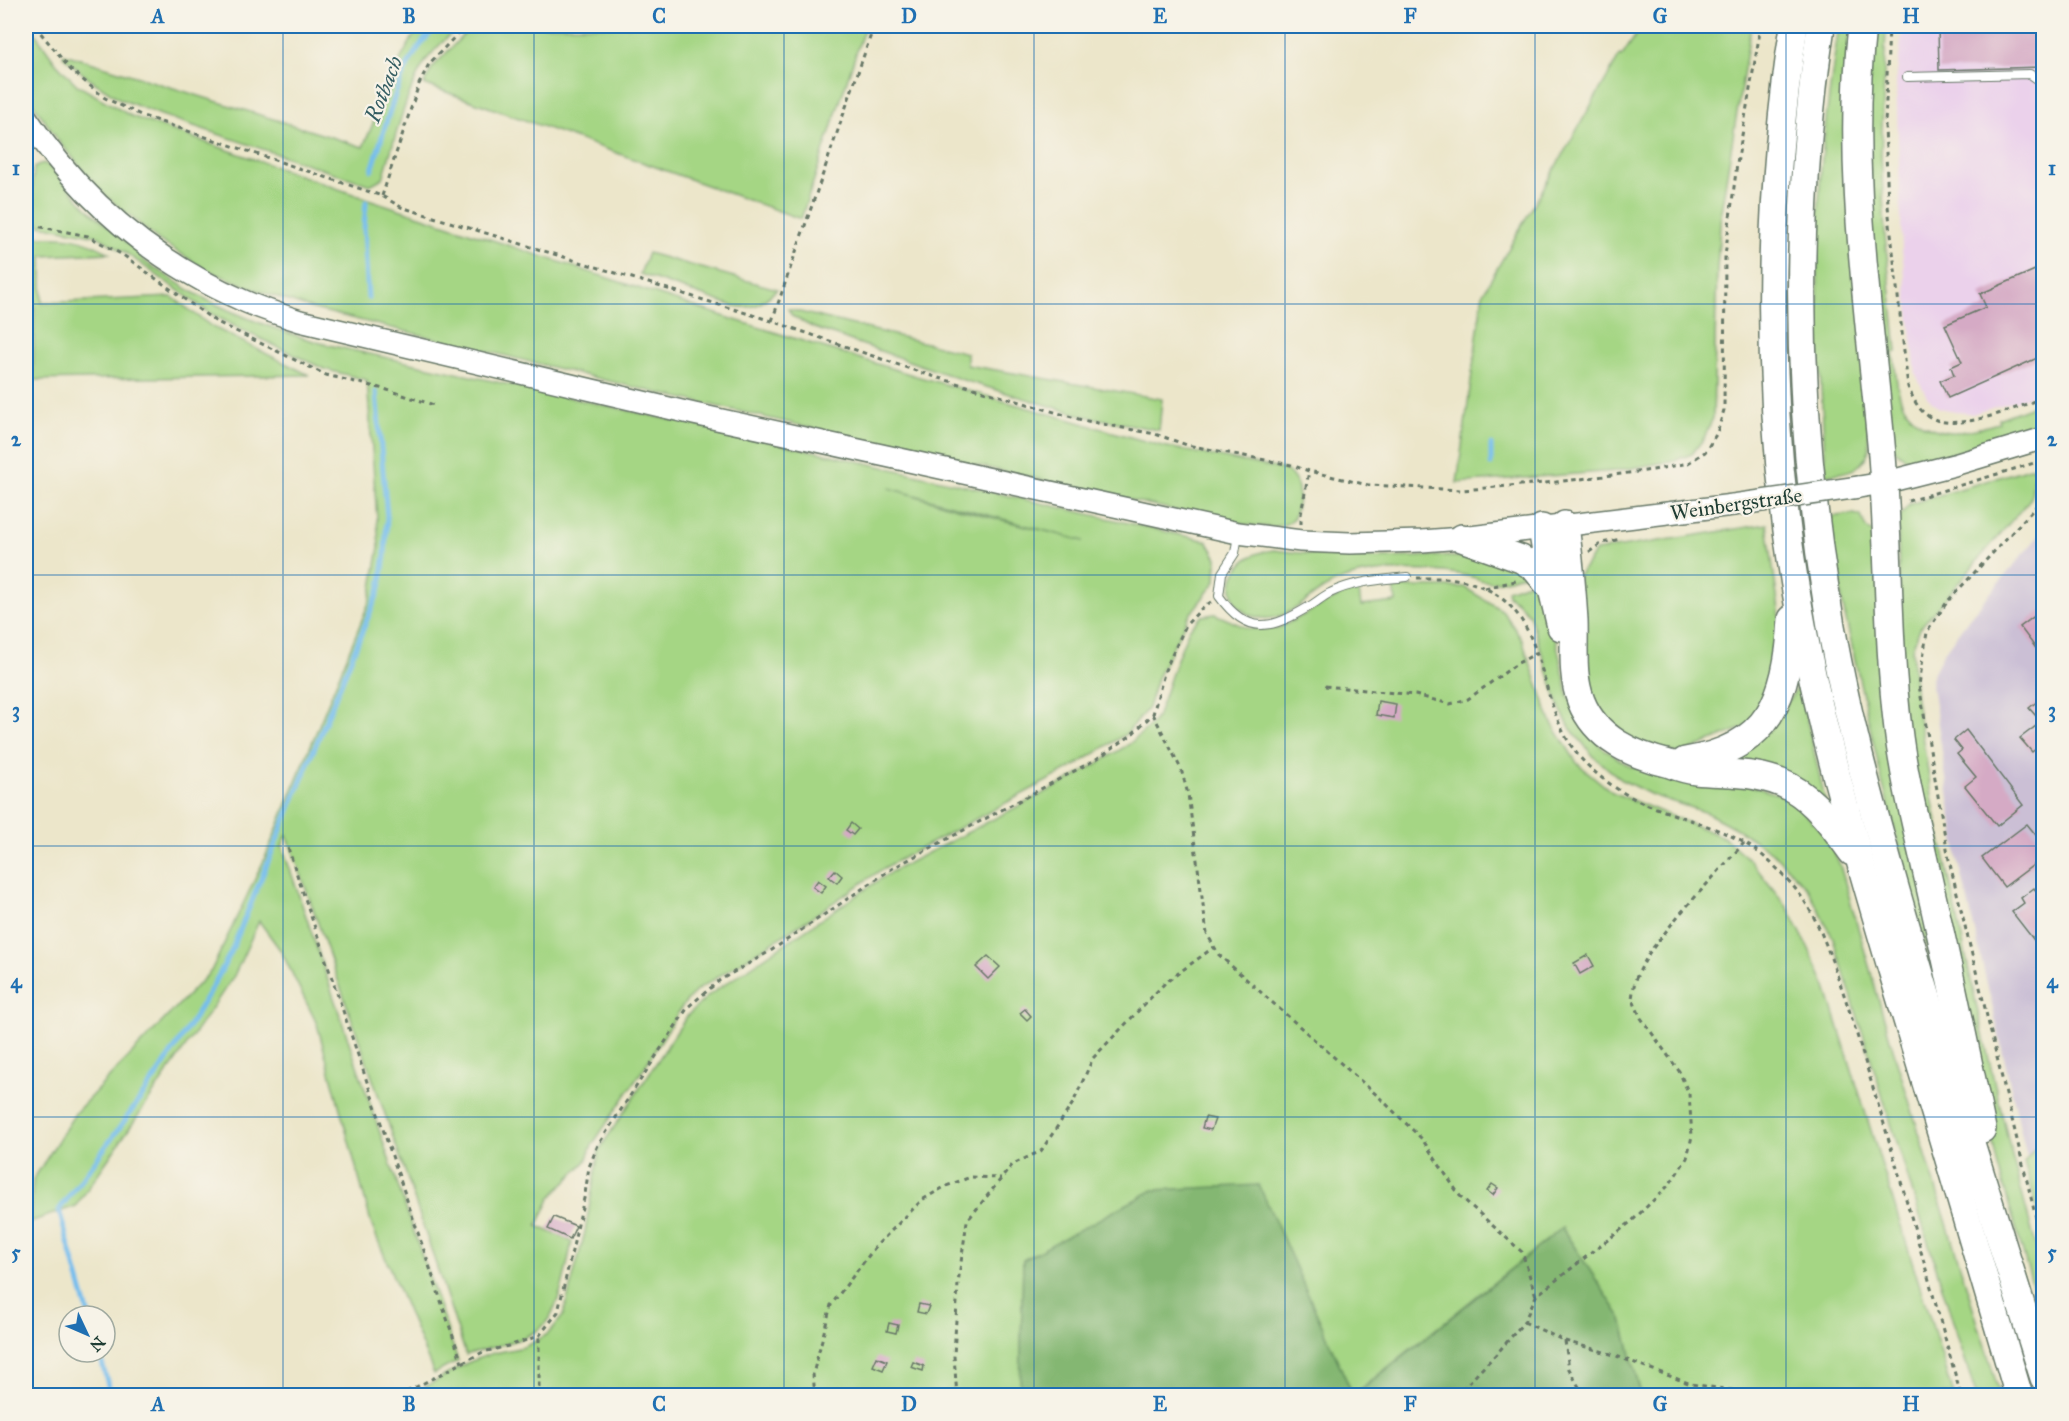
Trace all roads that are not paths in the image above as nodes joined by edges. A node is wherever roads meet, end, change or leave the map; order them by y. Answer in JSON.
{"nodes":[{"id":1,"x":1794,"y":26,"type":"edge"},
{"id":2,"x":1821,"y":26,"type":"edge"},
{"id":3,"x":1862,"y":26,"type":"edge"},
{"id":4,"x":1907,"y":77,"type":"dead end"},
{"id":5,"x":2043,"y":84,"type":"edge"},
{"id":6,"x":26,"y":117,"type":"edge"},
{"id":7,"x":2043,"y":438,"type":"edge"},
{"id":8,"x":1871,"y":485,"type":"junction"},
{"id":9,"x":1554,"y":526,"type":"junction"},
{"id":10,"x":1238,"y":533,"type":"junction"},
{"id":11,"x":1462,"y":538,"type":"junction"},
{"id":12,"x":1407,"y":577,"type":"road end"},
{"id":13,"x":1794,"y":584,"type":"junction"},
{"id":14,"x":1552,"y":589,"type":"junction"},
{"id":15,"x":1573,"y":661,"type":"junction"},
{"id":16,"x":1666,"y":764,"type":"junction"},
{"id":17,"x":1861,"y":866,"type":"junction"},
{"id":18,"x":1994,"y":1217,"type":"junction"},
{"id":19,"x":2043,"y":1378,"type":"edge"},
{"id":20,"x":2019,"y":1395,"type":"edge"}],
"edges":[{"from":1,"to":13,"type":"highway"},
{"from":2,"to":18,"type":"highway"},
{"from":3,"to":8,"type":"highway"},
{"from":4,"to":5,"type":"lane"},
{"from":6,"to":10,"type":"main road","name":"Weinbergstraße"},
{"from":7,"to":8,"type":"main road","name":"Weinbergstraße"},
{"from":8,"to":9,"type":"main road","name":"Weinbergstraße","bridge":true},
{"from":8,"to":18,"type":"highway"},
{"from":9,"to":11,"type":"main road","name":"Weinbergstraße"},
{"from":9,"to":14,"type":"highway"},
{"from":9,"to":15,"type":"highway"},
{"from":10,"to":11,"type":"main road","name":"Weinbergstraße"},
{"from":10,"to":12,"type":"lane"},
{"from":11,"to":14,"type":"highway"},
{"from":13,"to":16,"type":"highway"},
{"from":13,"to":17,"type":"highway"},
{"from":14,"to":15,"type":"highway"},
{"from":15,"to":16,"type":"highway"},
{"from":16,"to":17,"type":"highway"},
{"from":17,"to":20,"type":"highway"},
{"from":18,"to":19,"type":"highway"}]}
